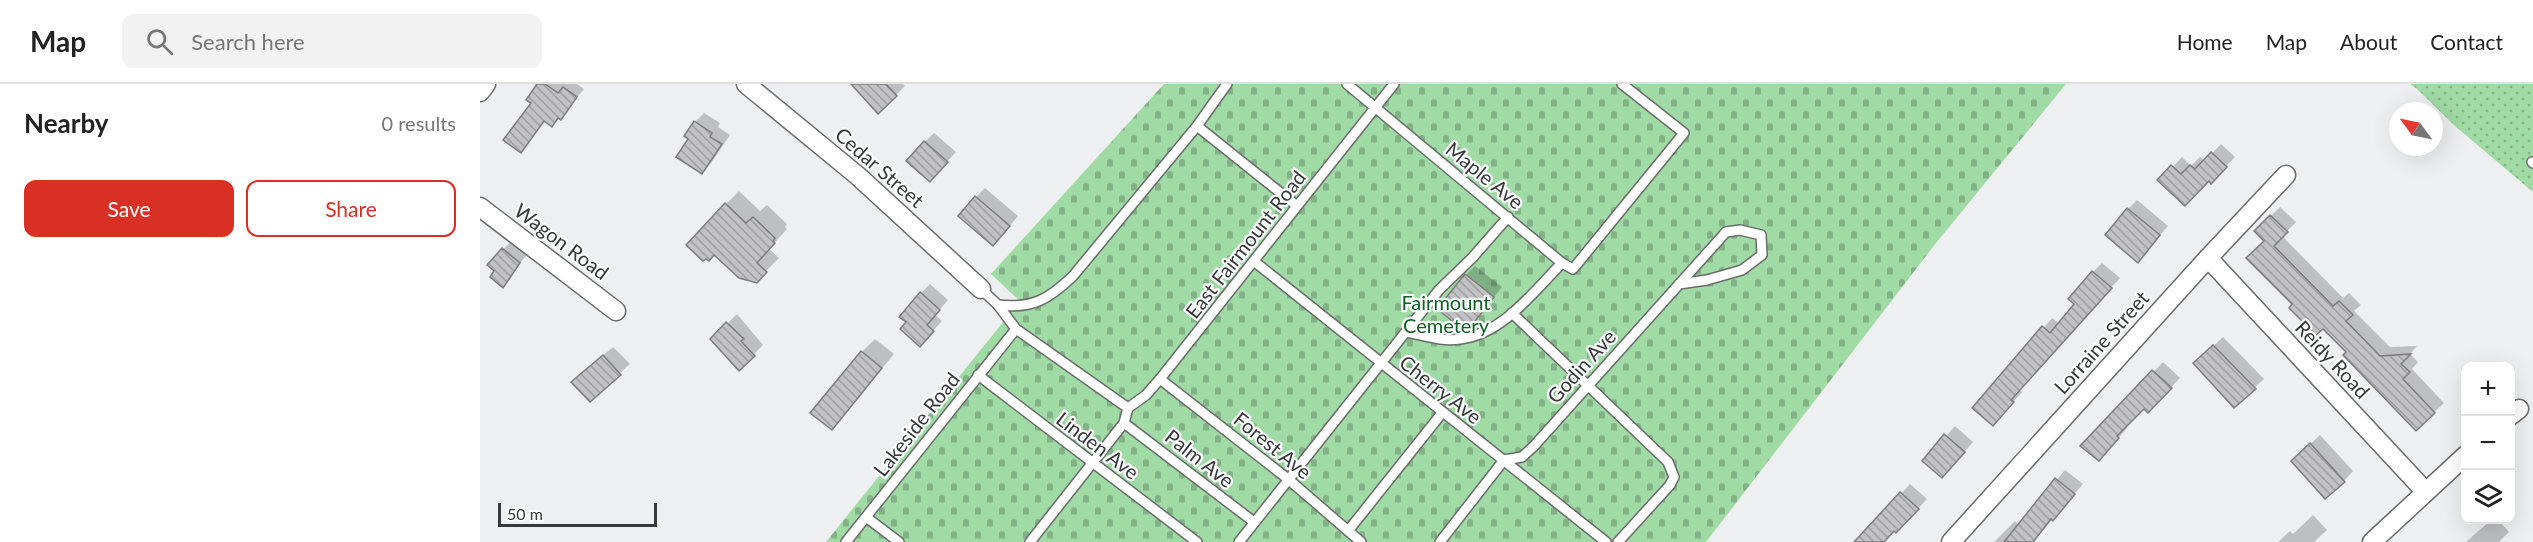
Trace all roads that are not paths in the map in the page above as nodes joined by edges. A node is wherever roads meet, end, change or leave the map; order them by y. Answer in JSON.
{"nodes":[{"id":1,"x":486,"y":84,"type":"edge"},
{"id":2,"x":746,"y":84,"type":"edge"},
{"id":3,"x":1227,"y":84,"type":"edge"},
{"id":4,"x":1347,"y":84,"type":"edge"},
{"id":5,"x":1394,"y":84,"type":"edge"},
{"id":6,"x":1622,"y":84,"type":"edge"},
{"id":7,"x":480,"y":92,"type":"edge"},
{"id":8,"x":1375,"y":108,"type":"junction"},
{"id":9,"x":1197,"y":126,"type":"junction"},
{"id":10,"x":2286,"y":175,"type":"dead end"},
{"id":11,"x":1297,"y":206,"type":"junction"},
{"id":12,"x":480,"y":207,"type":"edge"},
{"id":13,"x":1508,"y":217,"type":"junction"},
{"id":14,"x":2208,"y":258,"type":"junction"},
{"id":15,"x":1255,"y":262,"type":"junction"},
{"id":16,"x":1562,"y":263,"type":"junction"},
{"id":17,"x":1679,"y":284,"type":"junction"},
{"id":18,"x":981,"y":288,"type":"joint"},
{"id":19,"x":998,"y":305,"type":"junction"},
{"id":20,"x":616,"y":311,"type":"dead end"},
{"id":21,"x":1512,"y":313,"type":"junction"},
{"id":22,"x":1016,"y":329,"type":"junction"},
{"id":23,"x":1406,"y":332,"type":"junction"},
{"id":24,"x":1380,"y":363,"type":"junction"},
{"id":25,"x":978,"y":375,"type":"junction"},
{"id":26,"x":1161,"y":379,"type":"junction"},
{"id":27,"x":1588,"y":384,"type":"junction"},
{"id":28,"x":1128,"y":408,"type":"junction"},
{"id":29,"x":1442,"y":413,"type":"junction"},
{"id":30,"x":1124,"y":423,"type":"junction"},
{"id":31,"x":2461,"y":459,"type":"edge"},
{"id":32,"x":1504,"y":460,"type":"junction"},
{"id":33,"x":1092,"y":462,"type":"junction"},
{"id":34,"x":1288,"y":479,"type":"junction"},
{"id":35,"x":2425,"y":491,"type":"junction"},
{"id":36,"x":866,"y":517,"type":"junction"},
{"id":37,"x":1254,"y":522,"type":"junction"},
{"id":38,"x":1348,"y":531,"type":"junction"},
{"id":39,"x":846,"y":542,"type":"edge"},
{"id":40,"x":899,"y":542,"type":"edge"},
{"id":41,"x":1030,"y":542,"type":"edge"},
{"id":42,"x":1197,"y":542,"type":"edge"},
{"id":43,"x":1239,"y":542,"type":"edge"},
{"id":44,"x":1361,"y":542,"type":"edge"},
{"id":45,"x":1440,"y":542,"type":"edge"},
{"id":46,"x":1606,"y":542,"type":"edge"},
{"id":47,"x":1618,"y":542,"type":"edge"},
{"id":48,"x":1952,"y":542,"type":"edge"},
{"id":49,"x":2372,"y":542,"type":"edge"}],
"edges":[{"from":1,"to":7,"type":"street"},
{"from":2,"to":18,"type":"street","name":"Cedar Street"},
{"from":3,"to":9,"type":"lane"},
{"from":4,"to":8,"type":"lane","name":"Maple Ave"},
{"from":5,"to":8,"type":"lane","name":"East Fairmount Road"},
{"from":6,"to":16,"type":"lane","name":"Maple Ave"},
{"from":8,"to":11,"type":"lane","name":"East Fairmount Road"},
{"from":8,"to":13,"type":"lane","name":"Maple Ave"},
{"from":9,"to":11,"type":"lane"},
{"from":9,"to":19,"type":"lane"},
{"from":10,"to":14,"type":"street","name":"Lorraine Street"},
{"from":11,"to":15,"type":"lane","name":"East Fairmount Road"},
{"from":12,"to":20,"type":"street","name":"Wagon Road"},
{"from":13,"to":16,"type":"lane","name":"Maple Ave"},
{"from":13,"to":23,"type":"lane"},
{"from":14,"to":35,"type":"street","name":"Reidy Road"},
{"from":14,"to":48,"type":"street","name":"Lorraine Street"},
{"from":15,"to":24,"type":"lane","name":"Cherry Ave"},
{"from":15,"to":26,"type":"lane","name":"East Fairmount Road"},
{"from":16,"to":21,"type":"lane"},
{"from":17,"to":17,"type":"lane","name":"Godin Ave"},
{"from":17,"to":27,"type":"lane","name":"Godin Ave"},
{"from":18,"to":19,"type":"lane"},
{"from":19,"to":22,"type":"lane"},
{"from":21,"to":23,"type":"lane"},
{"from":21,"to":27,"type":"lane"},
{"from":22,"to":25,"type":"lane","name":"Lakeside Road"},
{"from":22,"to":28,"type":"lane"},
{"from":23,"to":24,"type":"lane"},
{"from":24,"to":29,"type":"lane","name":"Cherry Ave"},
{"from":24,"to":34,"type":"lane"},
{"from":25,"to":33,"type":"lane","name":"Linden Ave"},
{"from":25,"to":36,"type":"lane","name":"Lakeside Road"},
{"from":26,"to":28,"type":"lane","name":"East Fairmount Road"},
{"from":26,"to":34,"type":"lane","name":"Forest Ave"},
{"from":27,"to":32,"type":"lane","name":"Godin Ave"},
{"from":27,"to":47,"type":"lane"},
{"from":28,"to":30,"type":"lane"},
{"from":29,"to":32,"type":"lane","name":"Cherry Ave"},
{"from":29,"to":38,"type":"lane"},
{"from":30,"to":33,"type":"lane"},
{"from":30,"to":37,"type":"lane","name":"Palm Ave"},
{"from":31,"to":35,"type":"street"},
{"from":32,"to":45,"type":"lane"},
{"from":32,"to":46,"type":"lane","name":"Cherry Ave"},
{"from":33,"to":41,"type":"lane"},
{"from":33,"to":42,"type":"lane","name":"Linden Ave"},
{"from":34,"to":37,"type":"lane"},
{"from":34,"to":38,"type":"lane","name":"Forest Ave"},
{"from":35,"to":49,"type":"street"},
{"from":36,"to":39,"type":"lane","name":"Lakeside Road"},
{"from":36,"to":40,"type":"lane"},
{"from":37,"to":43,"type":"lane"},
{"from":38,"to":44,"type":"lane","name":"Forest Ave"}]}
